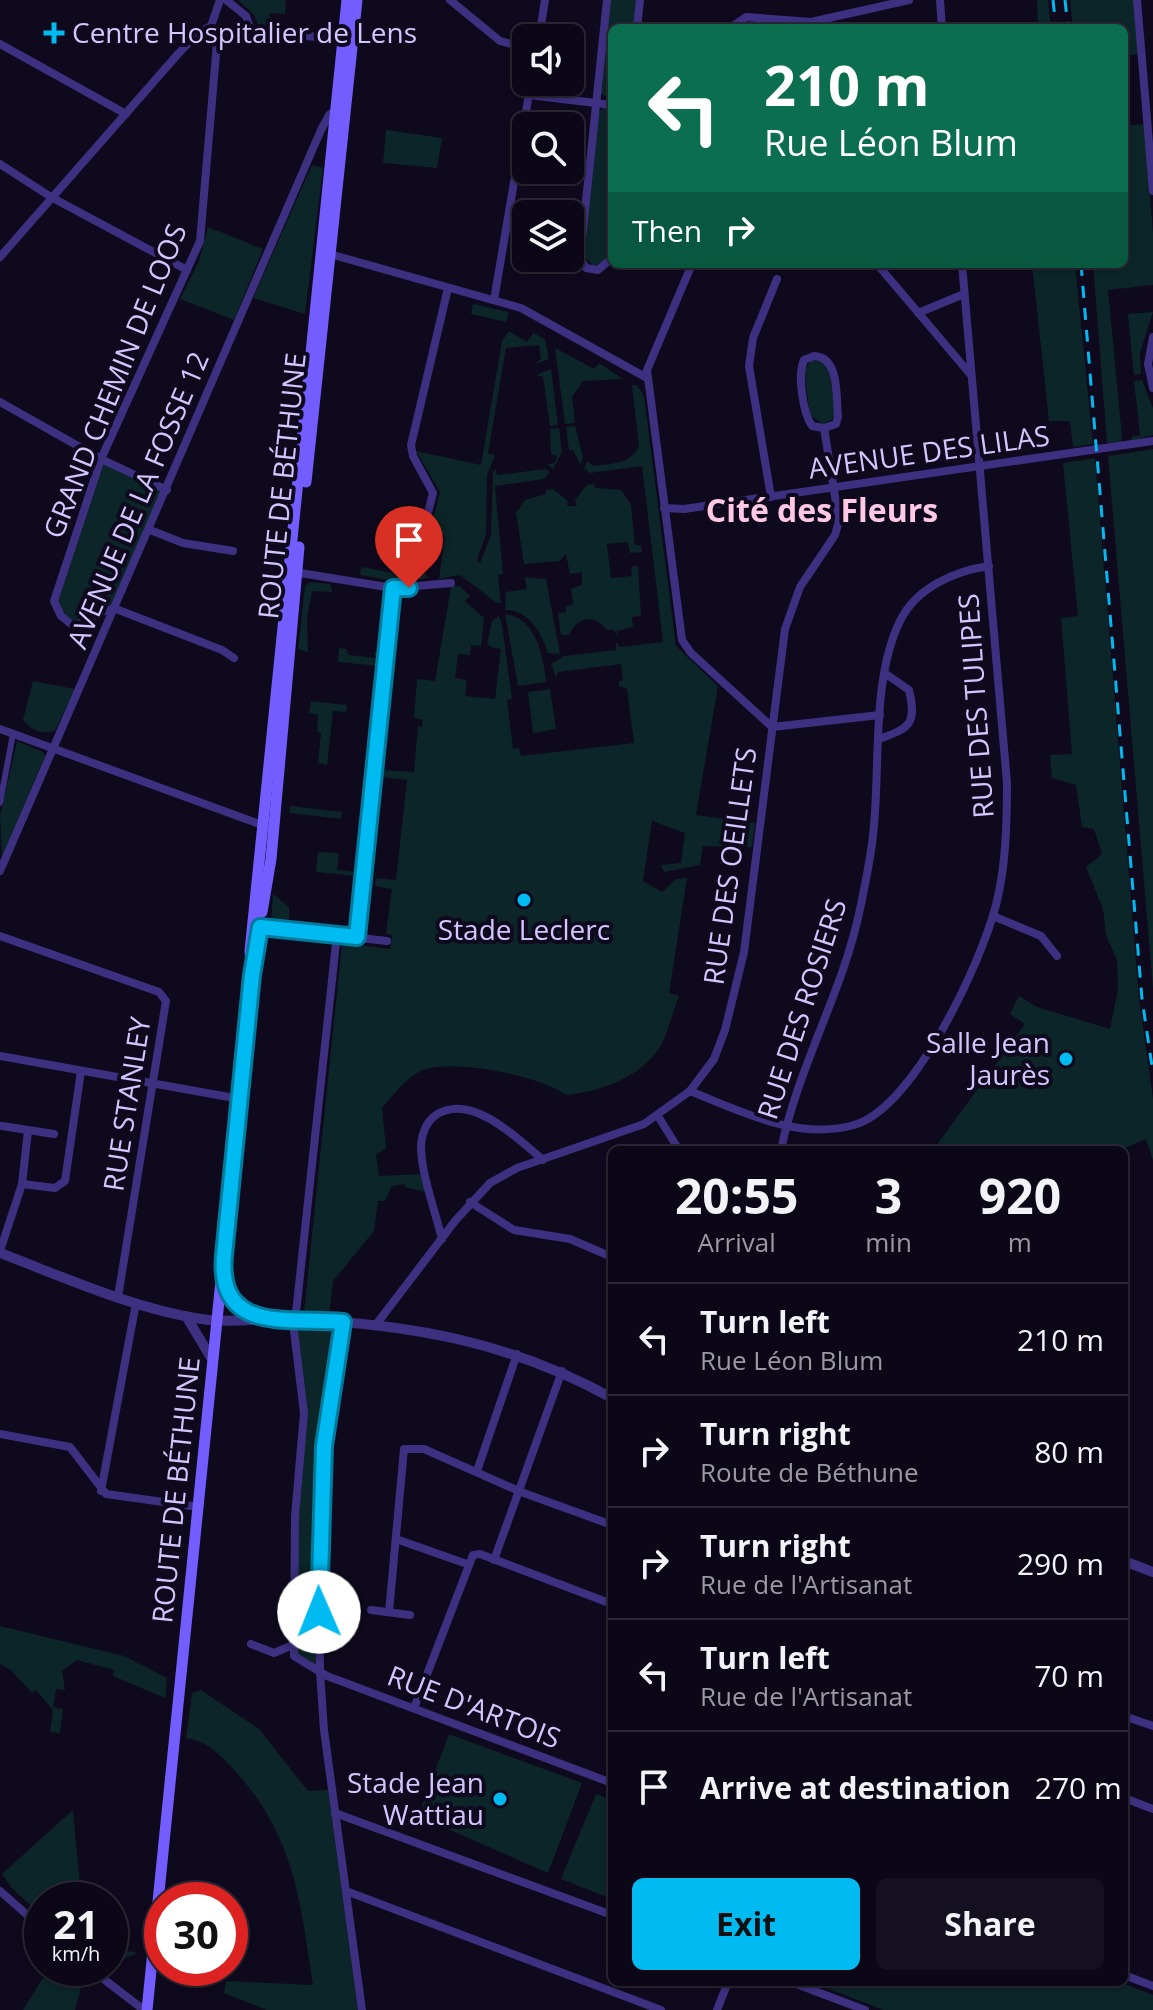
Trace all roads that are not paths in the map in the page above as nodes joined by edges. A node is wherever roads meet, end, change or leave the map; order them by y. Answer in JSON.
{"nodes":[{"id":1,"x":223,"y":0,"type":"edge"},
{"id":2,"x":347,"y":0,"type":"edge"},
{"id":3,"x":357,"y":0,"type":"edge"},
{"id":4,"x":450,"y":0,"type":"edge"},
{"id":5,"x":545,"y":0,"type":"edge"},
{"id":6,"x":607,"y":0,"type":"edge"},
{"id":7,"x":640,"y":0,"type":"edge"},
{"id":8,"x":909,"y":0,"type":"edge"},
{"id":9,"x":1137,"y":0,"type":"edge"},
{"id":10,"x":937,"y":1,"type":"edge"},
{"id":11,"x":541,"y":24,"type":"edge"},
{"id":12,"x":637,"y":24,"type":"edge"},
{"id":13,"x":736,"y":24,"type":"edge"},
{"id":14,"x":941,"y":24,"type":"edge"},
{"id":15,"x":215,"y":29,"type":"junction"},
{"id":16,"x":252,"y":33,"type":"junction"},
{"id":17,"x":348,"y":38,"type":"junction"},
{"id":18,"x":0,"y":44,"type":"edge"},
{"id":19,"x":512,"y":44,"type":"edge"},
{"id":20,"x":529,"y":96,"type":"edge"},
{"id":21,"x":538,"y":96,"type":"edge"},
{"id":22,"x":595,"y":102,"type":"junction"},
{"id":23,"x":608,"y":104,"type":"edge"},
{"id":24,"x":340,"y":110,"type":"junction"},
{"id":25,"x":126,"y":114,"type":"junction"},
{"id":26,"x":315,"y":145,"type":"junction"},
{"id":27,"x":336,"y":147,"type":"junction"},
{"id":28,"x":0,"y":164,"type":"edge"},
{"id":29,"x":1153,"y":191,"type":"edge"},
{"id":30,"x":51,"y":197,"type":"junction"},
{"id":31,"x":325,"y":253,"type":"junction"},
{"id":32,"x":0,"y":257,"type":"edge"},
{"id":33,"x":608,"y":261,"type":"edge"},
{"id":34,"x":690,"y":268,"type":"edge"},
{"id":35,"x":880,"y":268,"type":"edge"},
{"id":36,"x":962,"y":268,"type":"edge"},
{"id":37,"x":187,"y":270,"type":"junction"},
{"id":38,"x":777,"y":279,"type":"dead end"},
{"id":39,"x":448,"y":288,"type":"junction"},
{"id":40,"x":964,"y":294,"type":"junction"},
{"id":41,"x":494,"y":300,"type":"junction"},
{"id":42,"x":918,"y":313,"type":"junction"},
{"id":43,"x":1153,"y":337,"type":"edge"},
{"id":44,"x":972,"y":376,"type":"junction"},
{"id":45,"x":647,"y":378,"type":"junction"},
{"id":46,"x":1153,"y":388,"type":"edge"},
{"id":47,"x":0,"y":402,"type":"edge"},
{"id":48,"x":824,"y":428,"type":"junction"},
{"id":49,"x":1153,"y":441,"type":"edge"},
{"id":50,"x":101,"y":459,"type":"junction"},
{"id":51,"x":979,"y":468,"type":"junction"},
{"id":52,"x":835,"y":488,"type":"junction"},
{"id":53,"x":167,"y":490,"type":"junction"},
{"id":54,"x":771,"y":497,"type":"junction"},
{"id":55,"x":664,"y":508,"type":"junction"},
{"id":56,"x":150,"y":530,"type":"junction"},
{"id":57,"x":233,"y":551,"type":"dead end"},
{"id":58,"x":989,"y":566,"type":"junction"},
{"id":59,"x":292,"y":572,"type":"junction"},
{"id":60,"x":451,"y":583,"type":"dead end"},
{"id":61,"x":393,"y":588,"type":"junction"},
{"id":62,"x":409,"y":588,"type":"junction"},
{"id":63,"x":116,"y":609,"type":"junction"},
{"id":64,"x":234,"y":658,"type":"dead end"},
{"id":65,"x":886,"y":674,"type":"junction"},
{"id":66,"x":880,"y":715,"type":"junction"},
{"id":67,"x":772,"y":727,"type":"junction"},
{"id":68,"x":0,"y":729,"type":"edge"},
{"id":69,"x":13,"y":734,"type":"junction"},
{"id":70,"x":879,"y":739,"type":"junction"},
{"id":71,"x":55,"y":747,"type":"junction"},
{"id":72,"x":0,"y":803,"type":"edge"},
{"id":73,"x":268,"y":827,"type":"junction"},
{"id":74,"x":0,"y":871,"type":"edge"},
{"id":75,"x":993,"y":916,"type":"junction"},
{"id":76,"x":257,"y":926,"type":"junction"},
{"id":77,"x":337,"y":934,"type":"junction"},
{"id":78,"x":0,"y":936,"type":"edge"},
{"id":79,"x":357,"y":937,"type":"junction"},
{"id":80,"x":387,"y":941,"type":"dead end"},
{"id":81,"x":1057,"y":956,"type":"dead end"},
{"id":82,"x":0,"y":1056,"type":"edge"},
{"id":83,"x":81,"y":1071,"type":"junction"},
{"id":84,"x":154,"y":1085,"type":"junction"},
{"id":85,"x":690,"y":1091,"type":"junction"},
{"id":86,"x":240,"y":1099,"type":"junction"},
{"id":87,"x":658,"y":1116,"type":"junction"},
{"id":88,"x":786,"y":1124,"type":"junction"},
{"id":89,"x":2,"y":1126,"type":"edge"},
{"id":90,"x":28,"y":1131,"type":"junction"},
{"id":91,"x":54,"y":1134,"type":"dead end"},
{"id":92,"x":677,"y":1146,"type":"edge"},
{"id":93,"x":782,"y":1146,"type":"edge"},
{"id":94,"x":543,"y":1160,"type":"junction"},
{"id":95,"x":22,"y":1184,"type":"junction"},
{"id":96,"x":470,"y":1202,"type":"junction"},
{"id":97,"x":442,"y":1239,"type":"junction"},
{"id":98,"x":0,"y":1252,"type":"edge"},
{"id":99,"x":608,"y":1255,"type":"edge"},
{"id":100,"x":222,"y":1278,"type":"junction"},
{"id":101,"x":118,"y":1297,"type":"junction"},
{"id":102,"x":136,"y":1303,"type":"junction"},
{"id":103,"x":186,"y":1316,"type":"junction"},
{"id":104,"x":266,"y":1318,"type":"junction"},
{"id":105,"x":296,"y":1318,"type":"junction"},
{"id":106,"x":218,"y":1320,"type":"junction"},
{"id":107,"x":343,"y":1322,"type":"junction"},
{"id":108,"x":375,"y":1326,"type":"junction"},
{"id":109,"x":517,"y":1354,"type":"junction"},
{"id":110,"x":213,"y":1361,"type":"junction"},
{"id":111,"x":562,"y":1371,"type":"junction"},
{"id":112,"x":608,"y":1396,"type":"edge"},
{"id":113,"x":0,"y":1434,"type":"edge"},
{"id":114,"x":477,"y":1471,"type":"junction"},
{"id":115,"x":101,"y":1491,"type":"junction"},
{"id":116,"x":521,"y":1492,"type":"junction"},
{"id":117,"x":199,"y":1507,"type":"junction"},
{"id":118,"x":608,"y":1524,"type":"edge"},
{"id":119,"x":396,"y":1539,"type":"junction"},
{"id":120,"x":470,"y":1560,"type":"junction"},
{"id":121,"x":494,"y":1560,"type":"junction"},
{"id":122,"x":1128,"y":1563,"type":"edge"},
{"id":123,"x":1153,"y":1572,"type":"edge"},
{"id":124,"x":608,"y":1603,"type":"edge"},
{"id":125,"x":371,"y":1610,"type":"dead end"},
{"id":126,"x":389,"y":1612,"type":"junction"},
{"id":127,"x":410,"y":1615,"type":"dead end"},
{"id":128,"x":251,"y":1644,"type":"dead end"},
{"id":129,"x":293,"y":1645,"type":"junction"},
{"id":130,"x":320,"y":1672,"type":"junction"},
{"id":131,"x":414,"y":1708,"type":"junction"},
{"id":132,"x":1128,"y":1717,"type":"edge"},
{"id":133,"x":1153,"y":1726,"type":"edge"},
{"id":134,"x":608,"y":1781,"type":"edge"},
{"id":135,"x":1128,"y":1800,"type":"edge"},
{"id":136,"x":1153,"y":1809,"type":"edge"},
{"id":137,"x":335,"y":1813,"type":"junction"},
{"id":138,"x":0,"y":1891,"type":"edge"},
{"id":139,"x":346,"y":1891,"type":"junction"},
{"id":140,"x":24,"y":1912,"type":"edge"},
{"id":141,"x":608,"y":1914,"type":"edge"},
{"id":142,"x":1128,"y":1977,"type":"edge"},
{"id":143,"x":113,"y":1986,"type":"edge"},
{"id":144,"x":726,"y":1986,"type":"edge"},
{"id":145,"x":802,"y":1986,"type":"edge"},
{"id":146,"x":1153,"y":1986,"type":"edge"},
{"id":147,"x":146,"y":2010,"type":"edge"},
{"id":148,"x":362,"y":2010,"type":"edge"},
{"id":149,"x":661,"y":2010,"type":"edge"},
{"id":150,"x":717,"y":2010,"type":"edge"},
{"id":151,"x":865,"y":2010,"type":"edge"}],
"edges":[{"from":1,"to":15,"type":"street","name":"GRAND CHEMIN DE LOOS"},
{"from":1,"to":16,"type":"street"},
{"from":2,"to":17,"type":"main road","name":"ROUTE DE BÉTHUNE"},
{"from":3,"to":17,"type":"main road","name":"ROUTE DE BÉTHUNE"},
{"from":4,"to":19,"type":"street"},
{"from":5,"to":11,"type":"street"},
{"from":6,"to":22,"type":"street"},
{"from":7,"to":12,"type":"street"},
{"from":8,"to":13,"type":"street"},
{"from":9,"to":29,"type":"street"},
{"from":10,"to":14,"type":"street"},
{"from":15,"to":16,"type":"street"},
{"from":15,"to":25,"type":"street"},
{"from":15,"to":37,"type":"street","name":"GRAND CHEMIN DE LOOS"},
{"from":16,"to":17,"type":"street"},
{"from":17,"to":24,"type":"main road","name":"ROUTE DE BÉTHUNE"},
{"from":18,"to":25,"type":"street"},
{"from":20,"to":41,"type":"street"},
{"from":21,"to":22,"type":"street"},
{"from":22,"to":23,"type":"street"},
{"from":22,"to":33,"type":"street"},
{"from":24,"to":26,"type":"street","name":"AVENUE DE LA FOSSE 12"},
{"from":24,"to":27,"type":"main road","name":"ROUTE DE BÉTHUNE"},
{"from":25,"to":30,"type":"street"},
{"from":26,"to":27,"type":"street"},
{"from":26,"to":53,"type":"street","name":"AVENUE DE LA FOSSE 12"},
{"from":27,"to":31,"type":"main road","name":"ROUTE DE BÉTHUNE"},
{"from":28,"to":30,"type":"street"},
{"from":30,"to":32,"type":"street"},
{"from":30,"to":37,"type":"street"},
{"from":31,"to":39,"type":"street"},
{"from":31,"to":59,"type":"main road","name":"ROUTE DE BÉTHUNE"},
{"from":34,"to":45,"type":"street"},
{"from":35,"to":42,"type":"street"},
{"from":36,"to":40,"type":"street","name":"RUE DES TULIPES"},
{"from":37,"to":50,"type":"street","name":"GRAND CHEMIN DE LOOS"},
{"from":38,"to":54,"type":"street"},
{"from":39,"to":41,"type":"street"},
{"from":39,"to":62,"type":"street"},
{"from":40,"to":42,"type":"street"},
{"from":40,"to":44,"type":"street","name":"RUE DES TULIPES"},
{"from":41,"to":45,"type":"street"},
{"from":42,"to":44,"type":"street"},
{"from":43,"to":46,"type":"street"},
{"from":44,"to":51,"type":"street","name":"RUE DES TULIPES"},
{"from":45,"to":55,"type":"street"},
{"from":47,"to":50,"type":"street"},
{"from":48,"to":48,"type":"street"},
{"from":48,"to":52,"type":"street","name":"RUE DES OEILLETS"},
{"from":49,"to":51,"type":"street","name":"AVENUE DES LILAS"},
{"from":50,"to":53,"type":"street"},
{"from":50,"to":63,"type":"street","name":"GRAND CHEMIN DE LOOS"},
{"from":51,"to":52,"type":"street","name":"AVENUE DES LILAS"},
{"from":51,"to":58,"type":"street","name":"RUE DES TULIPES"},
{"from":52,"to":54,"type":"street","name":"AVENUE DES LILAS"},
{"from":52,"to":67,"type":"street","name":"RUE DES OEILLETS"},
{"from":53,"to":56,"type":"street","name":"AVENUE DE LA FOSSE 12"},
{"from":54,"to":55,"type":"street","name":"AVENUE DES LILAS"},
{"from":55,"to":67,"type":"street"},
{"from":56,"to":57,"type":"street"},
{"from":56,"to":63,"type":"street","name":"AVENUE DE LA FOSSE 12"},
{"from":58,"to":65,"type":"street","name":"RUE DES ROSIERS"},
{"from":58,"to":75,"type":"street","name":"RUE DES TULIPES"},
{"from":59,"to":61,"type":"street"},
{"from":59,"to":73,"type":"main road","name":"ROUTE DE BÉTHUNE"},
{"from":60,"to":62,"type":"street"},
{"from":61,"to":62,"type":"street"},
{"from":61,"to":79,"type":"street"},
{"from":63,"to":64,"type":"street"},
{"from":63,"to":71,"type":"street","name":"AVENUE DE LA FOSSE 12"},
{"from":65,"to":66,"type":"street","name":"RUE DES ROSIERS"},
{"from":65,"to":70,"type":"street"},
{"from":66,"to":67,"type":"street"},
{"from":66,"to":70,"type":"street","name":"RUE DES ROSIERS"},
{"from":67,"to":85,"type":"street","name":"RUE DES OEILLETS"},
{"from":68,"to":69,"type":"street"},
{"from":69,"to":71,"type":"street"},
{"from":69,"to":72,"type":"street"},
{"from":70,"to":88,"type":"street","name":"RUE DES ROSIERS"},
{"from":71,"to":73,"type":"street"},
{"from":71,"to":74,"type":"street","name":"AVENUE DE LA FOSSE 12"},
{"from":73,"to":76,"type":"main road","name":"ROUTE DE BÉTHUNE"},
{"from":75,"to":81,"type":"street"},
{"from":75,"to":88,"type":"street","name":"RUE DES TULIPES"},
{"from":76,"to":77,"type":"street"},
{"from":76,"to":86,"type":"main road","name":"ROUTE DE BÉTHUNE"},
{"from":77,"to":79,"type":"street"},
{"from":77,"to":105,"type":"street"},
{"from":78,"to":84,"type":"street","name":"RUE STANLEY"},
{"from":79,"to":80,"type":"street"},
{"from":82,"to":83,"type":"street"},
{"from":83,"to":84,"type":"street"},
{"from":83,"to":95,"type":"street"},
{"from":84,"to":86,"type":"street"},
{"from":84,"to":101,"type":"street","name":"RUE STANLEY"},
{"from":85,"to":87,"type":"street","name":"RUE DES OEILLETS"},
{"from":85,"to":88,"type":"street","name":"RUE DES TULIPES"},
{"from":86,"to":100,"type":"main road","name":"ROUTE DE BÉTHUNE"},
{"from":87,"to":92,"type":"street"},
{"from":87,"to":94,"type":"street","name":"RUE DES OEILLETS"},
{"from":88,"to":93,"type":"street","name":"RUE DES ROSIERS"},
{"from":89,"to":90,"type":"street"},
{"from":90,"to":91,"type":"street"},
{"from":90,"to":95,"type":"street"},
{"from":94,"to":96,"type":"street","name":"RUE DES OEILLETS"},
{"from":94,"to":97,"type":"street"},
{"from":95,"to":98,"type":"street"},
{"from":96,"to":97,"type":"street","name":"RUE DES OEILLETS"},
{"from":96,"to":99,"type":"street"},
{"from":97,"to":108,"type":"street","name":"RUE DES OEILLETS"},
{"from":98,"to":101,"type":"street"},
{"from":100,"to":104,"type":"street"},
{"from":100,"to":106,"type":"main road","name":"ROUTE DE BÉTHUNE"},
{"from":101,"to":102,"type":"street"},
{"from":102,"to":103,"type":"street"},
{"from":102,"to":115,"type":"street"},
{"from":103,"to":106,"type":"street"},
{"from":103,"to":110,"type":"street"},
{"from":104,"to":105,"type":"street"},
{"from":104,"to":106,"type":"street"},
{"from":105,"to":107,"type":"street"},
{"from":105,"to":129,"type":"street"},
{"from":106,"to":110,"type":"main road","name":"ROUTE DE BÉTHUNE"},
{"from":107,"to":108,"type":"street"},
{"from":107,"to":130,"type":"street"},
{"from":108,"to":109,"type":"street"},
{"from":109,"to":111,"type":"street"},
{"from":109,"to":114,"type":"street"},
{"from":110,"to":117,"type":"main road","name":"ROUTE DE BÉTHUNE"},
{"from":111,"to":112,"type":"street"},
{"from":111,"to":116,"type":"street"},
{"from":113,"to":115,"type":"street"},
{"from":114,"to":116,"type":"street"},
{"from":114,"to":119,"type":"street"},
{"from":115,"to":117,"type":"street"},
{"from":116,"to":118,"type":"street"},
{"from":116,"to":121,"type":"street"},
{"from":117,"to":147,"type":"main road","name":"ROUTE DE BÉTHUNE"},
{"from":119,"to":120,"type":"street"},
{"from":119,"to":126,"type":"street"},
{"from":120,"to":121,"type":"street"},
{"from":120,"to":131,"type":"street"},
{"from":121,"to":124,"type":"street"},
{"from":122,"to":123,"type":"street"},
{"from":125,"to":126,"type":"street"},
{"from":126,"to":127,"type":"street"},
{"from":128,"to":129,"type":"street"},
{"from":129,"to":130,"type":"street"},
{"from":130,"to":131,"type":"street","name":"RUE D'ARTOIS"},
{"from":130,"to":137,"type":"street"},
{"from":131,"to":134,"type":"street","name":"RUE D'ARTOIS"},
{"from":132,"to":133,"type":"street"},
{"from":135,"to":136,"type":"street"},
{"from":137,"to":139,"type":"street"},
{"from":137,"to":141,"type":"street"},
{"from":138,"to":140,"type":"street"},
{"from":139,"to":148,"type":"street"},
{"from":139,"to":149,"type":"street"},
{"from":142,"to":146,"type":"street"},
{"from":143,"to":147,"type":"street"},
{"from":144,"to":150,"type":"street"},
{"from":145,"to":151,"type":"street"}]}
